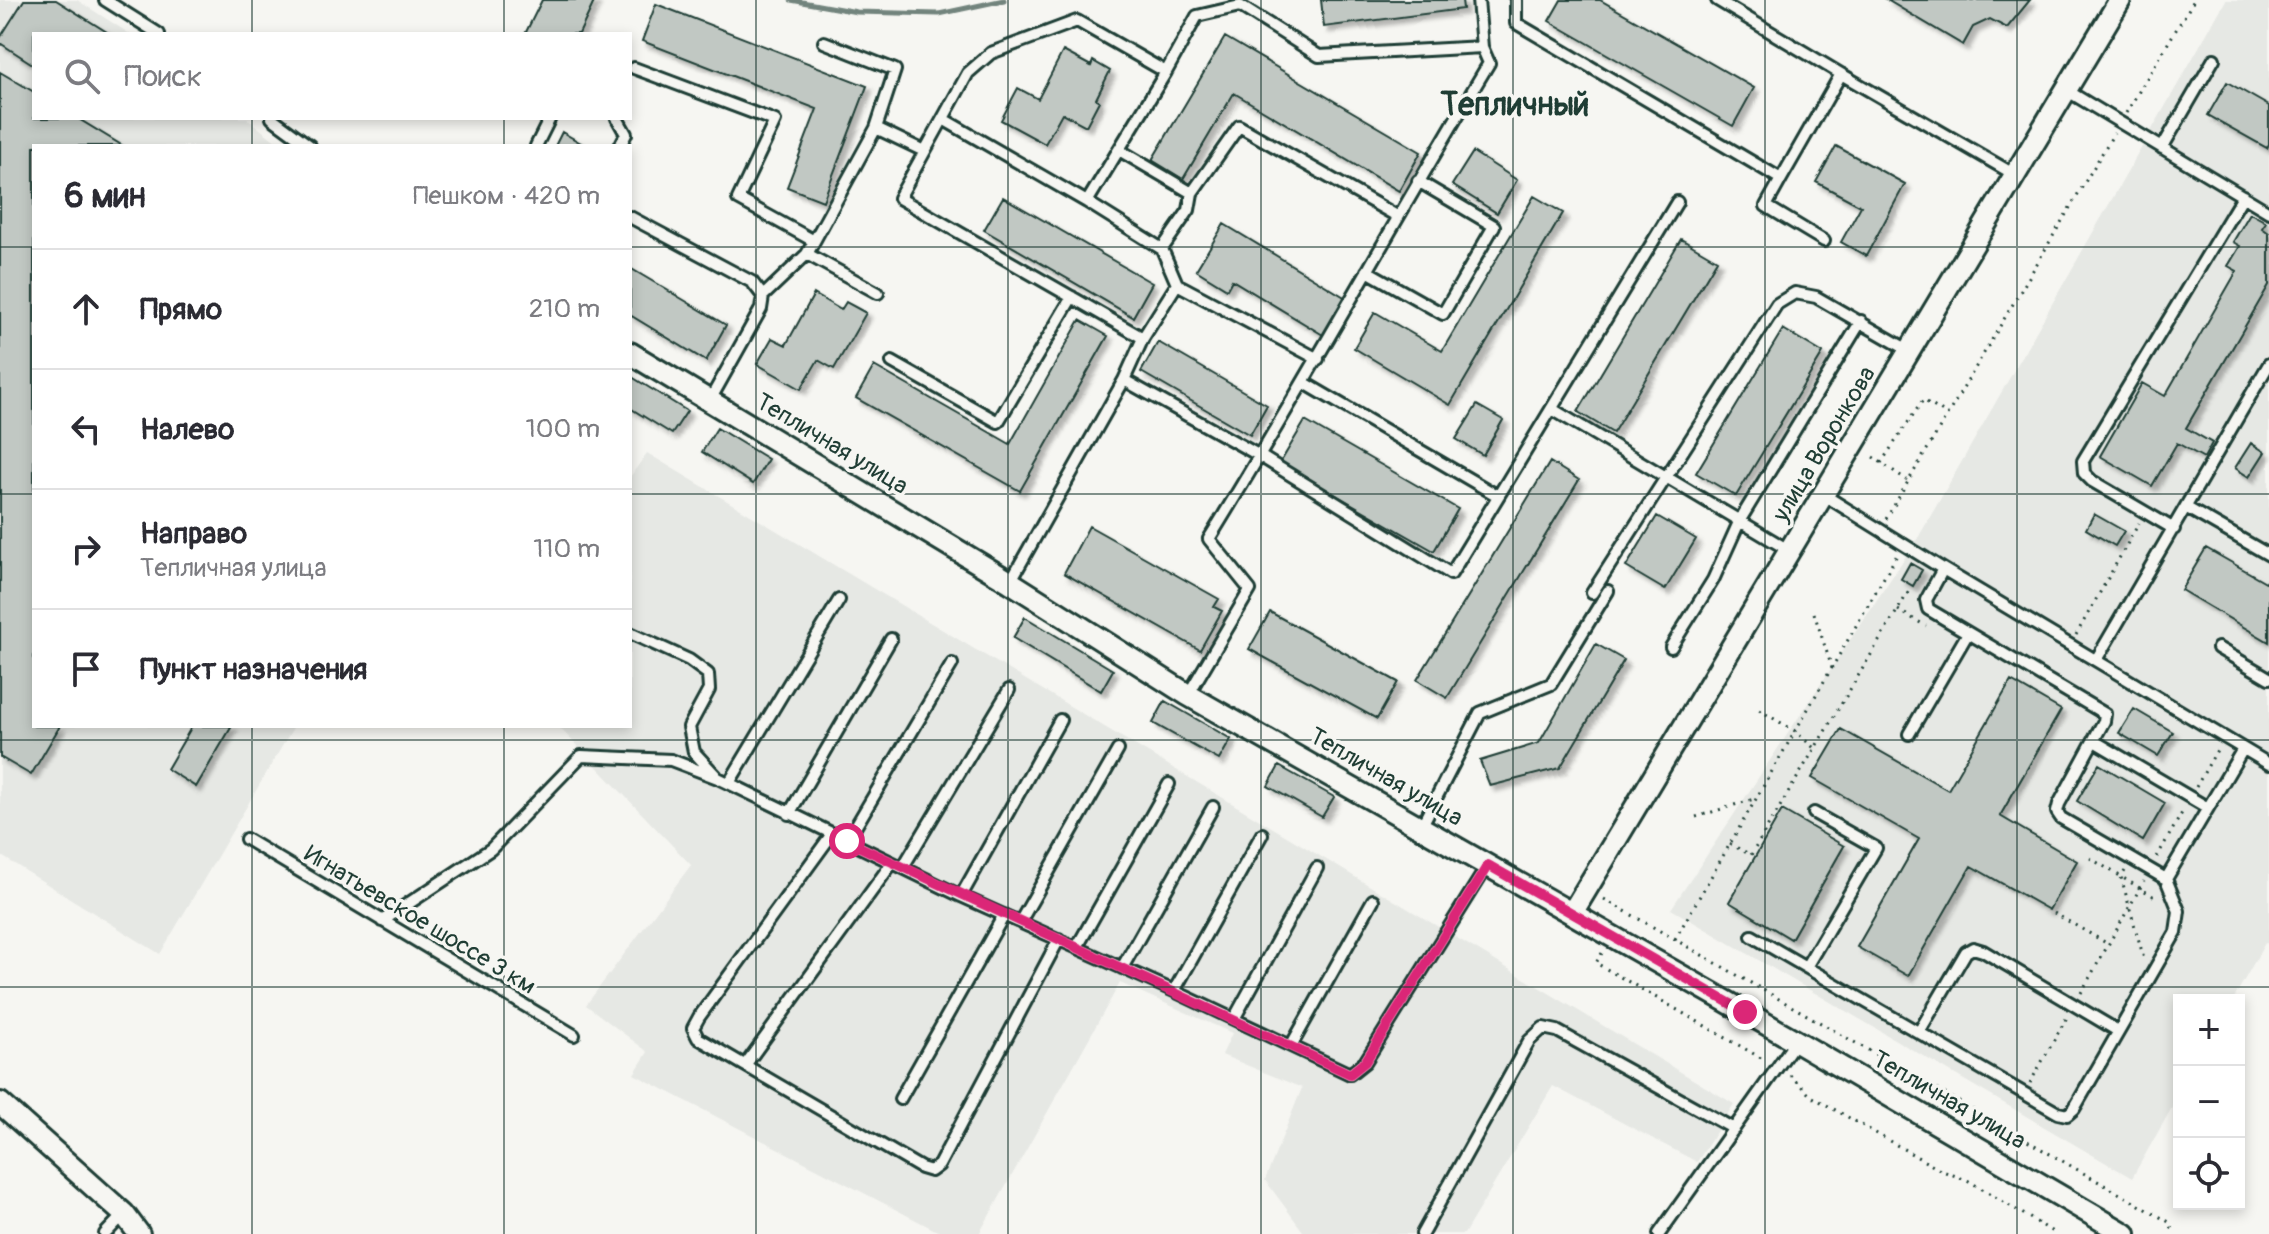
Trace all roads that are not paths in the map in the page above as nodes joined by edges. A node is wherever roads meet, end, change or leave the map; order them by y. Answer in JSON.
{"nodes":[{"id":1,"x":105,"y":0,"type":"edge"},
{"id":2,"x":1478,"y":0,"type":"edge"},
{"id":3,"x":1516,"y":0,"type":"edge"},
{"id":4,"x":1717,"y":0,"type":"edge"},
{"id":5,"x":2120,"y":0,"type":"edge"},
{"id":6,"x":156,"y":32,"type":"edge"},
{"id":7,"x":824,"y":42,"type":"dead end"},
{"id":8,"x":1482,"y":47,"type":"junction"},
{"id":9,"x":2214,"y":59,"type":"dead end"},
{"id":10,"x":634,"y":68,"type":"dead end"},
{"id":11,"x":1166,"y":72,"type":"junction"},
{"id":12,"x":1841,"y":74,"type":"junction"},
{"id":13,"x":2066,"y":90,"type":"junction"},
{"id":14,"x":943,"y":119,"type":"junction"},
{"id":15,"x":275,"y":120,"type":"edge"},
{"id":16,"x":549,"y":120,"type":"edge"},
{"id":17,"x":618,"y":120,"type":"edge"},
{"id":18,"x":876,"y":128,"type":"junction"},
{"id":19,"x":307,"y":144,"type":"edge"},
{"id":20,"x":537,"y":144,"type":"edge"},
{"id":21,"x":621,"y":144,"type":"edge"},
{"id":22,"x":2162,"y":148,"type":"junction"},
{"id":23,"x":1119,"y":150,"type":"junction"},
{"id":24,"x":924,"y":151,"type":"junction"},
{"id":25,"x":2017,"y":176,"type":"junction"},
{"id":26,"x":1781,"y":179,"type":"junction"},
{"id":27,"x":1418,"y":181,"type":"junction"},
{"id":28,"x":1192,"y":193,"type":"junction"},
{"id":29,"x":2243,"y":196,"type":"junction"},
{"id":30,"x":1087,"y":202,"type":"junction"},
{"id":31,"x":1677,"y":202,"type":"dead end"},
{"id":32,"x":2269,"y":212,"type":"edge"},
{"id":33,"x":1397,"y":216,"type":"junction"},
{"id":34,"x":632,"y":218,"type":"edge"},
{"id":35,"x":814,"y":241,"type":"junction"},
{"id":36,"x":1824,"y":241,"type":"dead end"},
{"id":37,"x":1162,"y":249,"type":"junction"},
{"id":38,"x":807,"y":254,"type":"junction"},
{"id":39,"x":1367,"y":271,"type":"junction"},
{"id":40,"x":1177,"y":284,"type":"junction"},
{"id":41,"x":878,"y":293,"type":"dead end"},
{"id":42,"x":763,"y":296,"type":"junction"},
{"id":43,"x":1072,"y":297,"type":"junction"},
{"id":44,"x":1861,"y":321,"type":"junction"},
{"id":45,"x":1143,"y":338,"type":"junction"},
{"id":46,"x":1910,"y":351,"type":"junction"},
{"id":47,"x":632,"y":354,"type":"edge"},
{"id":48,"x":1318,"y":359,"type":"junction"},
{"id":49,"x":892,"y":362,"type":"dead end"},
{"id":50,"x":2269,"y":364,"type":"edge"},
{"id":51,"x":1124,"y":380,"type":"junction"},
{"id":52,"x":1303,"y":382,"type":"junction"},
{"id":53,"x":710,"y":400,"type":"junction"},
{"id":54,"x":1552,"y":409,"type":"junction"},
{"id":55,"x":1260,"y":456,"type":"junction"},
{"id":56,"x":1665,"y":476,"type":"junction"},
{"id":57,"x":1824,"y":495,"type":"junction"},
{"id":58,"x":1498,"y":496,"type":"junction"},
{"id":59,"x":2187,"y":508,"type":"junction"},
{"id":60,"x":1740,"y":520,"type":"junction"},
{"id":61,"x":2174,"y":529,"type":"junction"},
{"id":62,"x":1790,"y":551,"type":"junction"},
{"id":63,"x":2269,"y":555,"type":"edge"},
{"id":64,"x":1943,"y":569,"type":"junction"},
{"id":65,"x":1010,"y":582,"type":"junction"},
{"id":66,"x":1608,"y":591,"type":"dead end"},
{"id":67,"x":1592,"y":593,"type":"dead end"},
{"id":68,"x":839,"y":600,"type":"dead end"},
{"id":69,"x":1968,"y":633,"type":"junction"},
{"id":70,"x":632,"y":634,"type":"edge"},
{"id":71,"x":891,"y":639,"type":"dead end"},
{"id":72,"x":1671,"y":647,"type":"dead end"},
{"id":73,"x":2218,"y":648,"type":"dead end"},
{"id":74,"x":2096,"y":660,"type":"junction"},
{"id":75,"x":952,"y":664,"type":"dead end"},
{"id":76,"x":2269,"y":678,"type":"edge"},
{"id":77,"x":1009,"y":690,"type":"dead end"},
{"id":78,"x":1188,"y":695,"type":"junction"},
{"id":79,"x":1060,"y":720,"type":"dead end"},
{"id":80,"x":1909,"y":734,"type":"dead end"},
{"id":81,"x":2094,"y":741,"type":"junction"},
{"id":82,"x":2243,"y":749,"type":"junction"},
{"id":83,"x":1118,"y":750,"type":"dead end"},
{"id":84,"x":2269,"y":764,"type":"edge"},
{"id":85,"x":718,"y":778,"type":"junction"},
{"id":86,"x":729,"y":783,"type":"junction"},
{"id":87,"x":1169,"y":784,"type":"dead end"},
{"id":88,"x":1213,"y":807,"type":"dead end"},
{"id":89,"x":2208,"y":808,"type":"junction"},
{"id":90,"x":1814,"y":813,"type":"dead end"},
{"id":91,"x":789,"y":814,"type":"junction"},
{"id":92,"x":1421,"y":827,"type":"junction"},
{"id":93,"x":832,"y":834,"type":"junction"},
{"id":94,"x":1262,"y":834,"type":"dead end"},
{"id":95,"x":246,"y":839,"type":"dead end"},
{"id":96,"x":847,"y":841,"type":"junction"},
{"id":97,"x":892,"y":863,"type":"junction"},
{"id":98,"x":1488,"y":865,"type":"junction"},
{"id":99,"x":903,"y":867,"type":"junction"},
{"id":100,"x":1317,"y":868,"type":"dead end"},
{"id":101,"x":2166,"y":879,"type":"junction"},
{"id":102,"x":961,"y":896,"type":"junction"},
{"id":103,"x":1373,"y":900,"type":"dead end"},
{"id":104,"x":1572,"y":913,"type":"junction"},
{"id":105,"x":1004,"y":915,"type":"junction"},
{"id":106,"x":382,"y":921,"type":"junction"},
{"id":107,"x":1020,"y":922,"type":"junction"},
{"id":108,"x":1752,"y":936,"type":"dead end"},
{"id":109,"x":1059,"y":939,"type":"junction"},
{"id":110,"x":1077,"y":947,"type":"junction"},
{"id":111,"x":1806,"y":967,"type":"junction"},
{"id":112,"x":1122,"y":968,"type":"junction"},
{"id":113,"x":1174,"y":991,"type":"junction"},
{"id":114,"x":1234,"y":1019,"type":"junction"},
{"id":115,"x":2118,"y":1031,"type":"junction"},
{"id":116,"x":1919,"y":1032,"type":"junction"},
{"id":117,"x":574,"y":1035,"type":"dead end"},
{"id":118,"x":1796,"y":1041,"type":"junction"},
{"id":119,"x":1291,"y":1046,"type":"junction"},
{"id":120,"x":746,"y":1064,"type":"junction"},
{"id":121,"x":900,"y":1099,"type":"dead end"},
{"id":122,"x":0,"y":1103,"type":"edge"},
{"id":123,"x":1734,"y":1129,"type":"junction"},
{"id":124,"x":124,"y":1214,"type":"junction"},
{"id":125,"x":105,"y":1234,"type":"edge"},
{"id":126,"x":139,"y":1234,"type":"edge"},
{"id":127,"x":1422,"y":1234,"type":"edge"},
{"id":128,"x":1659,"y":1234,"type":"edge"},
{"id":129,"x":2125,"y":1234,"type":"edge"}],
"edges":[{"from":1,"to":6,"type":"lane"},
{"from":2,"to":8,"type":"lane"},
{"from":3,"to":26,"type":"lane"},
{"from":4,"to":12,"type":"lane"},
{"from":5,"to":13,"type":"street","name":"улица Воронкова"},
{"from":7,"to":18,"type":"lane"},
{"from":8,"to":11,"type":"lane"},
{"from":8,"to":27,"type":"lane"},
{"from":9,"to":22,"type":"lane"},
{"from":10,"to":35,"type":"lane"},
{"from":11,"to":14,"type":"lane"},
{"from":11,"to":23,"type":"lane"},
{"from":12,"to":25,"type":"lane"},
{"from":12,"to":26,"type":"lane"},
{"from":13,"to":22,"type":"lane"},
{"from":13,"to":25,"type":"street","name":"улица Воронкова"},
{"from":14,"to":24,"type":"lane"},
{"from":14,"to":30,"type":"lane"},
{"from":15,"to":19,"type":"lane"},
{"from":16,"to":20,"type":"lane"},
{"from":17,"to":21,"type":"lane"},
{"from":18,"to":24,"type":"lane"},
{"from":18,"to":35,"type":"lane"},
{"from":22,"to":29,"type":"lane"},
{"from":23,"to":28,"type":"lane"},
{"from":23,"to":30,"type":"lane"},
{"from":24,"to":43,"type":"lane"},
{"from":25,"to":46,"type":"street","name":"улица Воронкова"},
{"from":26,"to":36,"type":"lane"},
{"from":27,"to":33,"type":"lane"},
{"from":27,"to":39,"type":"lane"},
{"from":28,"to":33,"type":"lane"},
{"from":28,"to":37,"type":"lane"},
{"from":29,"to":32,"type":"lane"},
{"from":29,"to":61,"type":"lane"},
{"from":30,"to":37,"type":"lane"},
{"from":31,"to":54,"type":"lane"},
{"from":33,"to":39,"type":"lane"},
{"from":34,"to":42,"type":"lane"},
{"from":35,"to":38,"type":"lane"},
{"from":37,"to":40,"type":"lane"},
{"from":38,"to":41,"type":"lane"},
{"from":38,"to":42,"type":"lane"},
{"from":39,"to":48,"type":"lane"},
{"from":40,"to":45,"type":"lane"},
{"from":40,"to":48,"type":"lane"},
{"from":42,"to":53,"type":"lane"},
{"from":43,"to":45,"type":"lane"},
{"from":43,"to":49,"type":"lane"},
{"from":44,"to":46,"type":"lane"},
{"from":44,"to":56,"type":"lane"},
{"from":44,"to":60,"type":"lane"},
{"from":45,"to":51,"type":"lane"},
{"from":46,"to":57,"type":"street","name":"улица Воронкова"},
{"from":47,"to":53,"type":"street","name":"Тепличная улица"},
{"from":48,"to":52,"type":"lane"},
{"from":50,"to":59,"type":"lane"},
{"from":51,"to":55,"type":"lane"},
{"from":51,"to":65,"type":"lane"},
{"from":52,"to":55,"type":"lane"},
{"from":52,"to":58,"type":"lane"},
{"from":53,"to":65,"type":"street","name":"Тепличная улица"},
{"from":54,"to":56,"type":"lane"},
{"from":54,"to":58,"type":"lane"},
{"from":55,"to":58,"type":"lane"},
{"from":55,"to":78,"type":"lane"},
{"from":56,"to":60,"type":"lane"},
{"from":56,"to":67,"type":"lane"},
{"from":57,"to":62,"type":"street","name":"улица Воронкова"},
{"from":57,"to":64,"type":"lane"},
{"from":59,"to":61,"type":"lane"},
{"from":59,"to":63,"type":"lane"},
{"from":60,"to":62,"type":"lane"},
{"from":60,"to":72,"type":"lane"},
{"from":61,"to":74,"type":"lane"},
{"from":62,"to":104,"type":"street","name":"улица Воронкова"},
{"from":64,"to":69,"type":"lane"},
{"from":64,"to":74,"type":"lane"},
{"from":65,"to":78,"type":"street","name":"Тепличная улица"},
{"from":66,"to":92,"type":"lane"},
{"from":68,"to":86,"type":"lane"},
{"from":69,"to":80,"type":"lane"},
{"from":69,"to":81,"type":"lane"},
{"from":70,"to":85,"type":"lane"},
{"from":71,"to":91,"type":"lane"},
{"from":73,"to":76,"type":"lane"},
{"from":74,"to":82,"type":"lane"},
{"from":75,"to":96,"type":"lane"},
{"from":77,"to":99,"type":"lane"},
{"from":78,"to":92,"type":"street","name":"Тепличная улица"},
{"from":79,"to":102,"type":"lane"},
{"from":81,"to":89,"type":"lane"},
{"from":81,"to":101,"type":"lane"},
{"from":82,"to":84,"type":"lane"},
{"from":82,"to":89,"type":"lane"},
{"from":83,"to":107,"type":"lane"},
{"from":85,"to":86,"type":"lane"},
{"from":85,"to":106,"type":"lane"},
{"from":86,"to":91,"type":"lane"},
{"from":87,"to":110,"type":"lane"},
{"from":88,"to":112,"type":"lane"},
{"from":89,"to":101,"type":"lane"},
{"from":90,"to":111,"type":"lane"},
{"from":91,"to":93,"type":"lane"},
{"from":92,"to":98,"type":"street","name":"Тепличная улица"},
{"from":93,"to":96,"type":"lane"},
{"from":93,"to":120,"type":"lane"},
{"from":94,"to":113,"type":"lane"},
{"from":95,"to":106,"type":"lane","name":"Игнатьевское шоссе 3 км"},
{"from":96,"to":97,"type":"lane"},
{"from":97,"to":99,"type":"lane"},
{"from":97,"to":120,"type":"lane"},
{"from":98,"to":104,"type":"street","name":"Тепличная улица"},
{"from":98,"to":119,"type":"lane"},
{"from":99,"to":102,"type":"lane"},
{"from":100,"to":114,"type":"lane"},
{"from":101,"to":115,"type":"lane"},
{"from":102,"to":105,"type":"lane"},
{"from":103,"to":119,"type":"lane"},
{"from":104,"to":118,"type":"street","name":"Тепличная улица"},
{"from":105,"to":107,"type":"lane"},
{"from":105,"to":121,"type":"lane"},
{"from":106,"to":117,"type":"lane","name":"Игнатьевское шоссе 3 км"},
{"from":107,"to":109,"type":"lane"},
{"from":108,"to":111,"type":"lane"},
{"from":109,"to":110,"type":"lane"},
{"from":109,"to":120,"type":"lane"},
{"from":110,"to":112,"type":"lane"},
{"from":111,"to":116,"type":"lane"},
{"from":112,"to":113,"type":"lane"},
{"from":113,"to":114,"type":"lane"},
{"from":114,"to":119,"type":"lane"},
{"from":115,"to":116,"type":"lane"},
{"from":115,"to":116,"type":"lane"},
{"from":118,"to":123,"type":"lane"},
{"from":118,"to":129,"type":"street","name":"Тепличная улица"},
{"from":122,"to":124,"type":"street"},
{"from":123,"to":127,"type":"lane"},
{"from":123,"to":128,"type":"lane"},
{"from":124,"to":125,"type":"lane"},
{"from":124,"to":126,"type":"street"}]}
